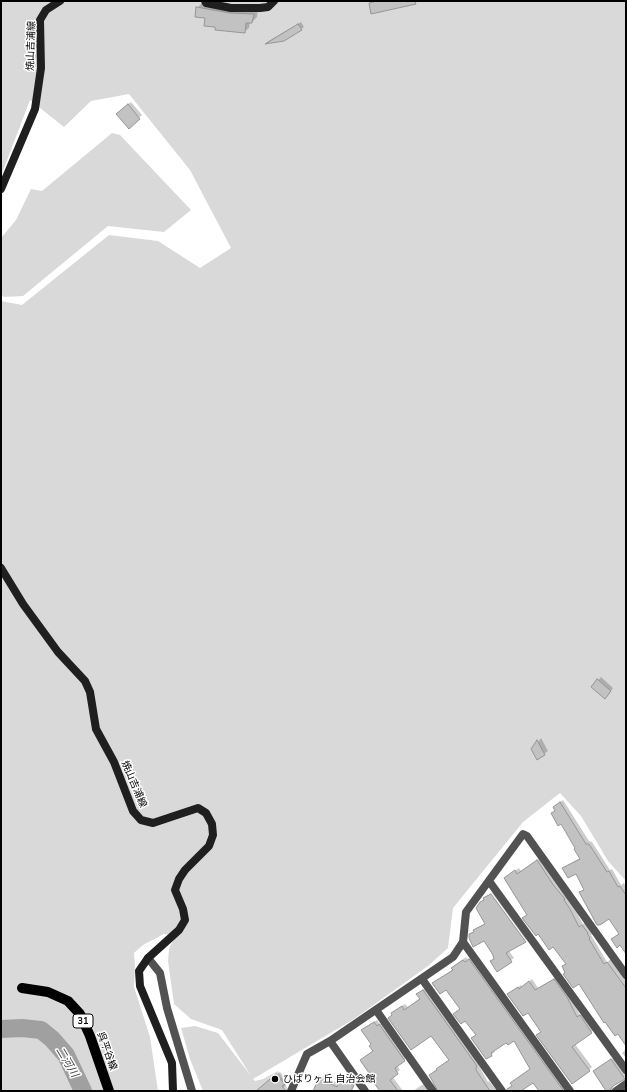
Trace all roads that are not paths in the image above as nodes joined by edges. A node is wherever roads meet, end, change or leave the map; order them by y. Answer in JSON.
{"nodes":[{"id":1,"x":60,"y":1,"type":"edge"},
{"id":2,"x":205,"y":1,"type":"edge"},
{"id":3,"x":274,"y":1,"type":"edge"},
{"id":4,"x":1,"y":189,"type":"edge"},
{"id":5,"x":1,"y":568,"type":"edge"},
{"id":6,"x":489,"y":881,"type":"junction"},
{"id":7,"x":463,"y":942,"type":"junction"},
{"id":8,"x":148,"y":958,"type":"junction"},
{"id":9,"x":625,"y":971,"type":"edge"},
{"id":10,"x":422,"y":979,"type":"junction"},
{"id":11,"x":22,"y":988,"type":"tunnel mouth"},
{"id":12,"x":376,"y":1010,"type":"junction"},
{"id":13,"x":330,"y":1041,"type":"junction"},
{"id":14,"x":626,"y":1070,"type":"edge"},
{"id":15,"x":626,"y":1084,"type":"edge"},
{"id":16,"x":109,"y":1091,"type":"edge"},
{"id":17,"x":173,"y":1091,"type":"edge"},
{"id":18,"x":192,"y":1091,"type":"edge"},
{"id":19,"x":291,"y":1091,"type":"edge"},
{"id":20,"x":365,"y":1091,"type":"edge"},
{"id":21,"x":433,"y":1091,"type":"edge"},
{"id":22,"x":502,"y":1091,"type":"edge"},
{"id":23,"x":570,"y":1091,"type":"edge"},
{"id":24,"x":616,"y":1091,"type":"edge"}],
"edges":[{"from":1,"to":4,"type":"main road","name":"焼山吉浦線"},
{"from":2,"to":3,"type":"main road"},
{"from":5,"to":8,"type":"main road","name":"焼山吉浦線"},
{"from":6,"to":7,"type":"street"},
{"from":6,"to":9,"type":"street"},
{"from":6,"to":14,"type":"street"},
{"from":7,"to":10,"type":"street"},
{"from":7,"to":23,"type":"street"},
{"from":8,"to":17,"type":"main road","name":"焼山吉浦線"},
{"from":8,"to":18,"type":"street"},
{"from":10,"to":12,"type":"street"},
{"from":10,"to":22,"type":"street"},
{"from":11,"to":16,"type":"main road","name":"呉平谷線","number":"31"},
{"from":12,"to":13,"type":"street"},
{"from":12,"to":21,"type":"street"},
{"from":13,"to":19,"type":"street"},
{"from":13,"to":20,"type":"street"},
{"from":15,"to":24,"type":"street"}]}
